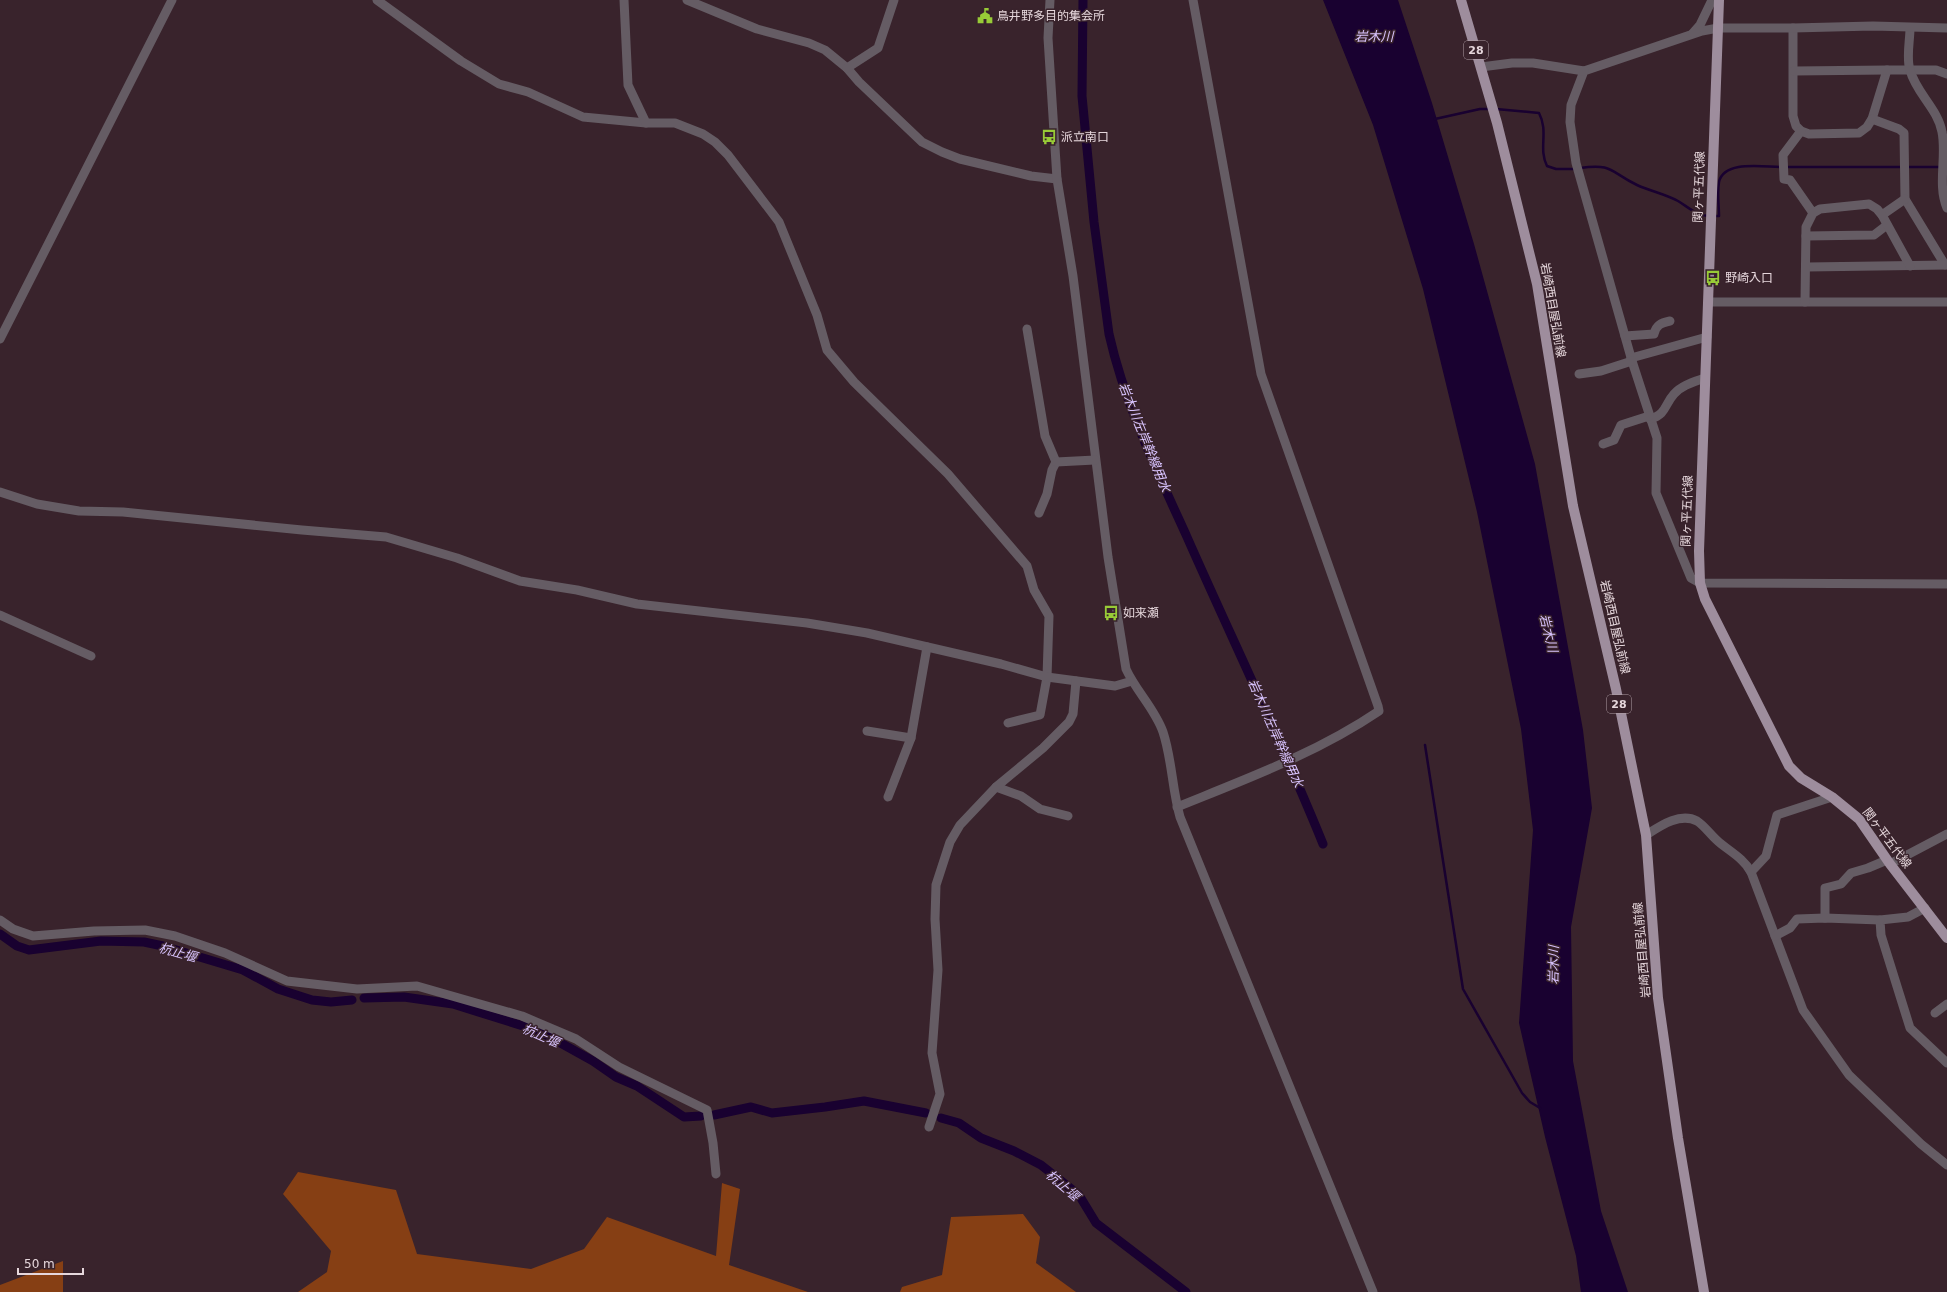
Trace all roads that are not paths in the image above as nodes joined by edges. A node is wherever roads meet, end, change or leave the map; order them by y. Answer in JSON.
{"nodes":[{"id":1,"x":172,"y":0,"type":"edge"},
{"id":2,"x":624,"y":0,"type":"edge"},
{"id":3,"x":687,"y":0,"type":"edge"},
{"id":4,"x":894,"y":0,"type":"edge"},
{"id":5,"x":1050,"y":0,"type":"edge"},
{"id":6,"x":1193,"y":0,"type":"edge"},
{"id":7,"x":1461,"y":0,"type":"edge"},
{"id":8,"x":1712,"y":0,"type":"edge"},
{"id":9,"x":1719,"y":0,"type":"edge"},
{"id":10,"x":380,"y":1,"type":"edge"},
{"id":11,"x":1718,"y":28,"type":"junction"},
{"id":12,"x":1793,"y":28,"type":"junction"},
{"id":13,"x":1910,"y":28,"type":"junction"},
{"id":14,"x":1947,"y":28,"type":"edge"},
{"id":15,"x":1692,"y":34,"type":"junction"},
{"id":16,"x":1481,"y":67,"type":"junction"},
{"id":17,"x":847,"y":68,"type":"junction"},
{"id":18,"x":1887,"y":70,"type":"junction"},
{"id":19,"x":1909,"y":70,"type":"junction"},
{"id":20,"x":1584,"y":71,"type":"junction"},
{"id":21,"x":1794,"y":71,"type":"junction"},
{"id":22,"x":1947,"y":74,"type":"edge"},
{"id":23,"x":1872,"y":118,"type":"junction"},
{"id":24,"x":646,"y":122,"type":"junction"},
{"id":25,"x":1801,"y":131,"type":"junction"},
{"id":26,"x":1945,"y":134,"type":"edge"},
{"id":27,"x":1057,"y":179,"type":"junction"},
{"id":28,"x":1905,"y":200,"type":"junction"},
{"id":29,"x":1947,"y":208,"type":"edge"},
{"id":30,"x":1813,"y":213,"type":"junction"},
{"id":31,"x":1882,"y":215,"type":"junction"},
{"id":32,"x":1887,"y":225,"type":"junction"},
{"id":33,"x":1806,"y":236,"type":"junction"},
{"id":34,"x":1946,"y":265,"type":"edge"},
{"id":35,"x":1910,"y":266,"type":"junction"},
{"id":36,"x":1807,"y":267,"type":"junction"},
{"id":37,"x":1708,"y":302,"type":"junction"},
{"id":38,"x":1806,"y":302,"type":"junction"},
{"id":39,"x":1947,"y":302,"type":"edge"},
{"id":40,"x":1670,"y":321,"type":"dead end"},
{"id":41,"x":1027,"y":329,"type":"dead end"},
{"id":42,"x":1625,"y":336,"type":"junction"},
{"id":43,"x":1707,"y":336,"type":"junction"},
{"id":44,"x":0,"y":339,"type":"edge"},
{"id":45,"x":1632,"y":359,"type":"junction"},
{"id":46,"x":1579,"y":374,"type":"dead end"},
{"id":47,"x":1705,"y":378,"type":"junction"},
{"id":48,"x":1650,"y":418,"type":"junction"},
{"id":49,"x":1603,"y":444,"type":"dead end"},
{"id":50,"x":1095,"y":460,"type":"junction"},
{"id":51,"x":1056,"y":462,"type":"junction"},
{"id":52,"x":0,"y":492,"type":"edge"},
{"id":53,"x":1039,"y":512,"type":"dead end"},
{"id":54,"x":1700,"y":583,"type":"junction"},
{"id":55,"x":1947,"y":584,"type":"edge"},
{"id":56,"x":0,"y":615,"type":"edge"},
{"id":57,"x":927,"y":647,"type":"junction"},
{"id":58,"x":91,"y":656,"type":"dead end"},
{"id":59,"x":1047,"y":677,"type":"junction"},
{"id":60,"x":1076,"y":681,"type":"junction"},
{"id":61,"x":1132,"y":681,"type":"junction"},
{"id":62,"x":1008,"y":724,"type":"dead end"},
{"id":63,"x":867,"y":731,"type":"dead end"},
{"id":64,"x":911,"y":738,"type":"junction"},
{"id":65,"x":996,"y":787,"type":"junction"},
{"id":66,"x":888,"y":797,"type":"dead end"},
{"id":67,"x":1832,"y":797,"type":"junction"},
{"id":68,"x":1177,"y":808,"type":"junction"},
{"id":69,"x":1068,"y":816,"type":"dead end"},
{"id":70,"x":1947,"y":834,"type":"edge"},
{"id":71,"x":1646,"y":835,"type":"junction"},
{"id":72,"x":1888,"y":862,"type":"junction"},
{"id":73,"x":1751,"y":872,"type":"junction"},
{"id":74,"x":1925,"y":908,"type":"junction"},
{"id":75,"x":1825,"y":918,"type":"junction"},
{"id":76,"x":0,"y":920,"type":"edge"},
{"id":77,"x":1880,"y":920,"type":"junction"},
{"id":78,"x":1775,"y":936,"type":"junction"},
{"id":79,"x":1947,"y":938,"type":"edge"},
{"id":80,"x":1947,"y":1004,"type":"edge"},
{"id":81,"x":1935,"y":1013,"type":"dead end"},
{"id":82,"x":1947,"y":1063,"type":"edge"},
{"id":83,"x":929,"y":1127,"type":"dead end"},
{"id":84,"x":1947,"y":1165,"type":"edge"},
{"id":85,"x":716,"y":1174,"type":"dead end"},
{"id":86,"x":1372,"y":1292,"type":"edge"},
{"id":87,"x":1704,"y":1292,"type":"edge"}],
"edges":[{"from":1,"to":44,"type":"street"},
{"from":2,"to":24,"type":"street"},
{"from":3,"to":17,"type":"street"},
{"from":4,"to":17,"type":"street"},
{"from":5,"to":27,"type":"street"},
{"from":6,"to":68,"type":"street"},
{"from":7,"to":16,"type":"main road","name":"岩崎西目屋弘前線","number":"28"},
{"from":8,"to":15,"type":"street"},
{"from":9,"to":11,"type":"main road","name":"関ヶ平五代線"},
{"from":10,"to":24,"type":"street"},
{"from":11,"to":12,"type":"street"},
{"from":11,"to":15,"type":"street"},
{"from":11,"to":37,"type":"main road","name":"関ヶ平五代線"},
{"from":12,"to":13,"type":"street"},
{"from":12,"to":21,"type":"street"},
{"from":13,"to":14,"type":"street"},
{"from":13,"to":19,"type":"street"},
{"from":15,"to":20,"type":"street"},
{"from":16,"to":20,"type":"street"},
{"from":16,"to":71,"type":"main road","name":"岩崎西目屋弘前線","number":"28"},
{"from":17,"to":27,"type":"street"},
{"from":18,"to":19,"type":"street"},
{"from":18,"to":21,"type":"street"},
{"from":18,"to":23,"type":"street"},
{"from":19,"to":22,"type":"street"},
{"from":19,"to":26,"type":"street"},
{"from":20,"to":42,"type":"street"},
{"from":21,"to":25,"type":"street"},
{"from":23,"to":25,"type":"street"},
{"from":23,"to":28,"type":"street"},
{"from":24,"to":59,"type":"street"},
{"from":25,"to":30,"type":"street"},
{"from":26,"to":29,"type":"street"},
{"from":27,"to":50,"type":"street"},
{"from":28,"to":31,"type":"street"},
{"from":28,"to":34,"type":"street"},
{"from":30,"to":31,"type":"street"},
{"from":30,"to":33,"type":"street"},
{"from":31,"to":32,"type":"street"},
{"from":32,"to":33,"type":"street"},
{"from":32,"to":35,"type":"street"},
{"from":33,"to":36,"type":"street"},
{"from":34,"to":35,"type":"street"},
{"from":35,"to":36,"type":"street"},
{"from":36,"to":38,"type":"street"},
{"from":37,"to":38,"type":"street"},
{"from":37,"to":43,"type":"main road","name":"関ヶ平五代線"},
{"from":38,"to":39,"type":"street"},
{"from":40,"to":42,"type":"street"},
{"from":41,"to":51,"type":"street"},
{"from":42,"to":45,"type":"street"},
{"from":43,"to":45,"type":"street"},
{"from":43,"to":47,"type":"main road","name":"関ヶ平五代線"},
{"from":45,"to":46,"type":"street"},
{"from":45,"to":48,"type":"street"},
{"from":47,"to":48,"type":"street"},
{"from":47,"to":54,"type":"main road","name":"関ヶ平五代線"},
{"from":48,"to":49,"type":"street"},
{"from":48,"to":54,"type":"street"},
{"from":50,"to":51,"type":"street"},
{"from":50,"to":61,"type":"street"},
{"from":51,"to":53,"type":"street"},
{"from":52,"to":57,"type":"street"},
{"from":54,"to":55,"type":"street"},
{"from":54,"to":67,"type":"main road","name":"関ヶ平五代線"},
{"from":56,"to":58,"type":"street"},
{"from":57,"to":59,"type":"street"},
{"from":57,"to":64,"type":"street"},
{"from":59,"to":60,"type":"street"},
{"from":59,"to":62,"type":"street"},
{"from":60,"to":61,"type":"street"},
{"from":60,"to":65,"type":"street"},
{"from":61,"to":68,"type":"street"},
{"from":63,"to":64,"type":"street"},
{"from":64,"to":66,"type":"street"},
{"from":65,"to":69,"type":"street"},
{"from":65,"to":83,"type":"street"},
{"from":67,"to":72,"type":"main road","name":"関ヶ平五代線"},
{"from":67,"to":73,"type":"street"},
{"from":68,"to":86,"type":"street"},
{"from":70,"to":72,"type":"street"},
{"from":71,"to":73,"type":"street"},
{"from":71,"to":87,"type":"main road","name":"岩崎西目屋弘前線","number":"28"},
{"from":72,"to":74,"type":"main road","name":"関ヶ平五代線"},
{"from":72,"to":75,"type":"street"},
{"from":73,"to":78,"type":"street"},
{"from":74,"to":77,"type":"street"},
{"from":74,"to":79,"type":"main road","name":"関ヶ平五代線"},
{"from":75,"to":77,"type":"street"},
{"from":75,"to":78,"type":"street"},
{"from":76,"to":85,"type":"street"},
{"from":77,"to":82,"type":"street"},
{"from":78,"to":84,"type":"street"},
{"from":80,"to":81,"type":"street"}]}
